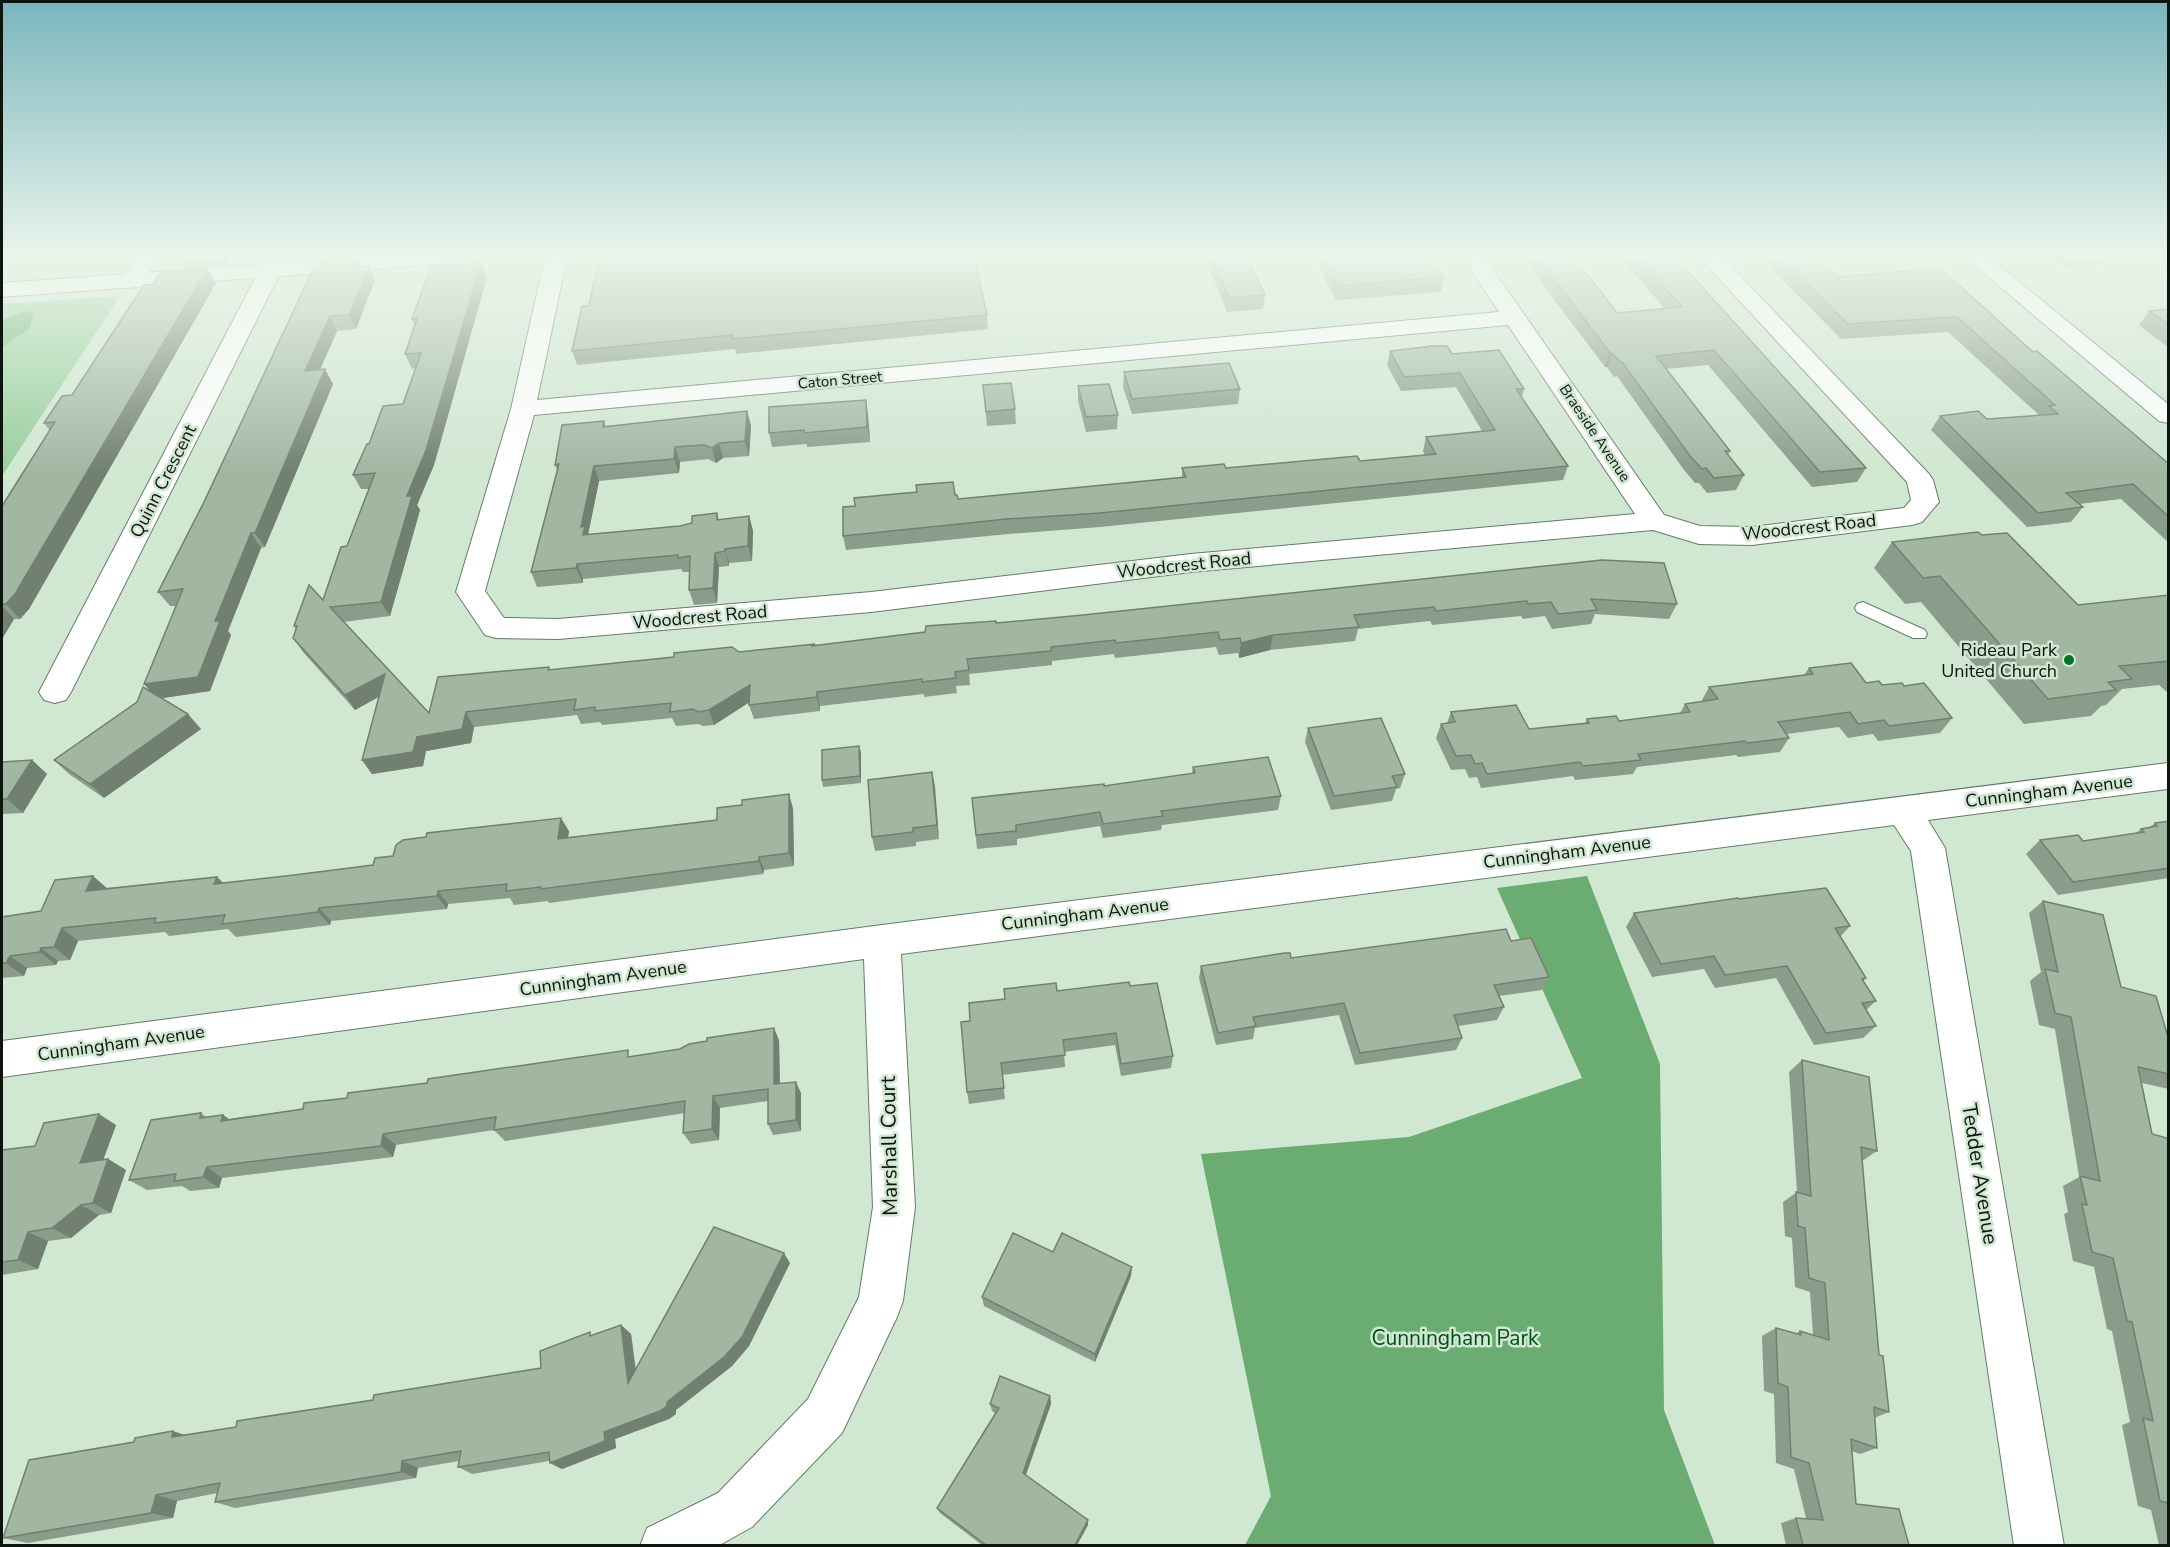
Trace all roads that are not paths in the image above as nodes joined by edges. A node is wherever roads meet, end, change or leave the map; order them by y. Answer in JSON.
{"nodes":[{"id":1,"x":240,"y":329,"type":"edge"},
{"id":2,"x":540,"y":329,"type":"edge"},
{"id":3,"x":1385,"y":329,"type":"edge"},
{"id":4,"x":1523,"y":329,"type":"edge"},
{"id":5,"x":1778,"y":329,"type":"edge"},
{"id":6,"x":2064,"y":329,"type":"edge"},
{"id":7,"x":523,"y":410,"type":"junction"},
{"id":8,"x":2169,"y":416,"type":"edge"},
{"id":9,"x":1654,"y":521,"type":"junction"},
{"id":10,"x":1863,"y":608,"type":"dead end"},
{"id":11,"x":1919,"y":634,"type":"dead end"},
{"id":12,"x":55,"y":692,"type":"dead end"},
{"id":13,"x":2169,"y":776,"type":"edge"},
{"id":14,"x":1902,"y":810,"type":"junction"},
{"id":15,"x":882,"y":941,"type":"junction"},
{"id":16,"x":2,"y":1059,"type":"edge"},
{"id":17,"x":665,"y":1545,"type":"edge"},
{"id":18,"x":2039,"y":1545,"type":"edge"}],
"edges":[{"from":1,"to":12,"type":"street","name":"Quinn Crescent"},
{"from":2,"to":7,"type":"street","name":"Woodcrest Road"},
{"from":3,"to":7,"type":"street","name":"Caton Street"},
{"from":4,"to":9,"type":"street","name":"Braeside Avenue"},
{"from":5,"to":9,"type":"street","name":"Woodcrest Road"},
{"from":6,"to":8,"type":"street"},
{"from":7,"to":9,"type":"street","name":"Woodcrest Road"},
{"from":10,"to":11,"type":"lane"},
{"from":13,"to":14,"type":"street","name":"Cunningham Avenue"},
{"from":14,"to":15,"type":"street","name":"Cunningham Avenue"},
{"from":14,"to":18,"type":"street","name":"Tedder Avenue"},
{"from":15,"to":16,"type":"street","name":"Cunningham Avenue"},
{"from":15,"to":17,"type":"street","name":"Marshall Court"}]}
